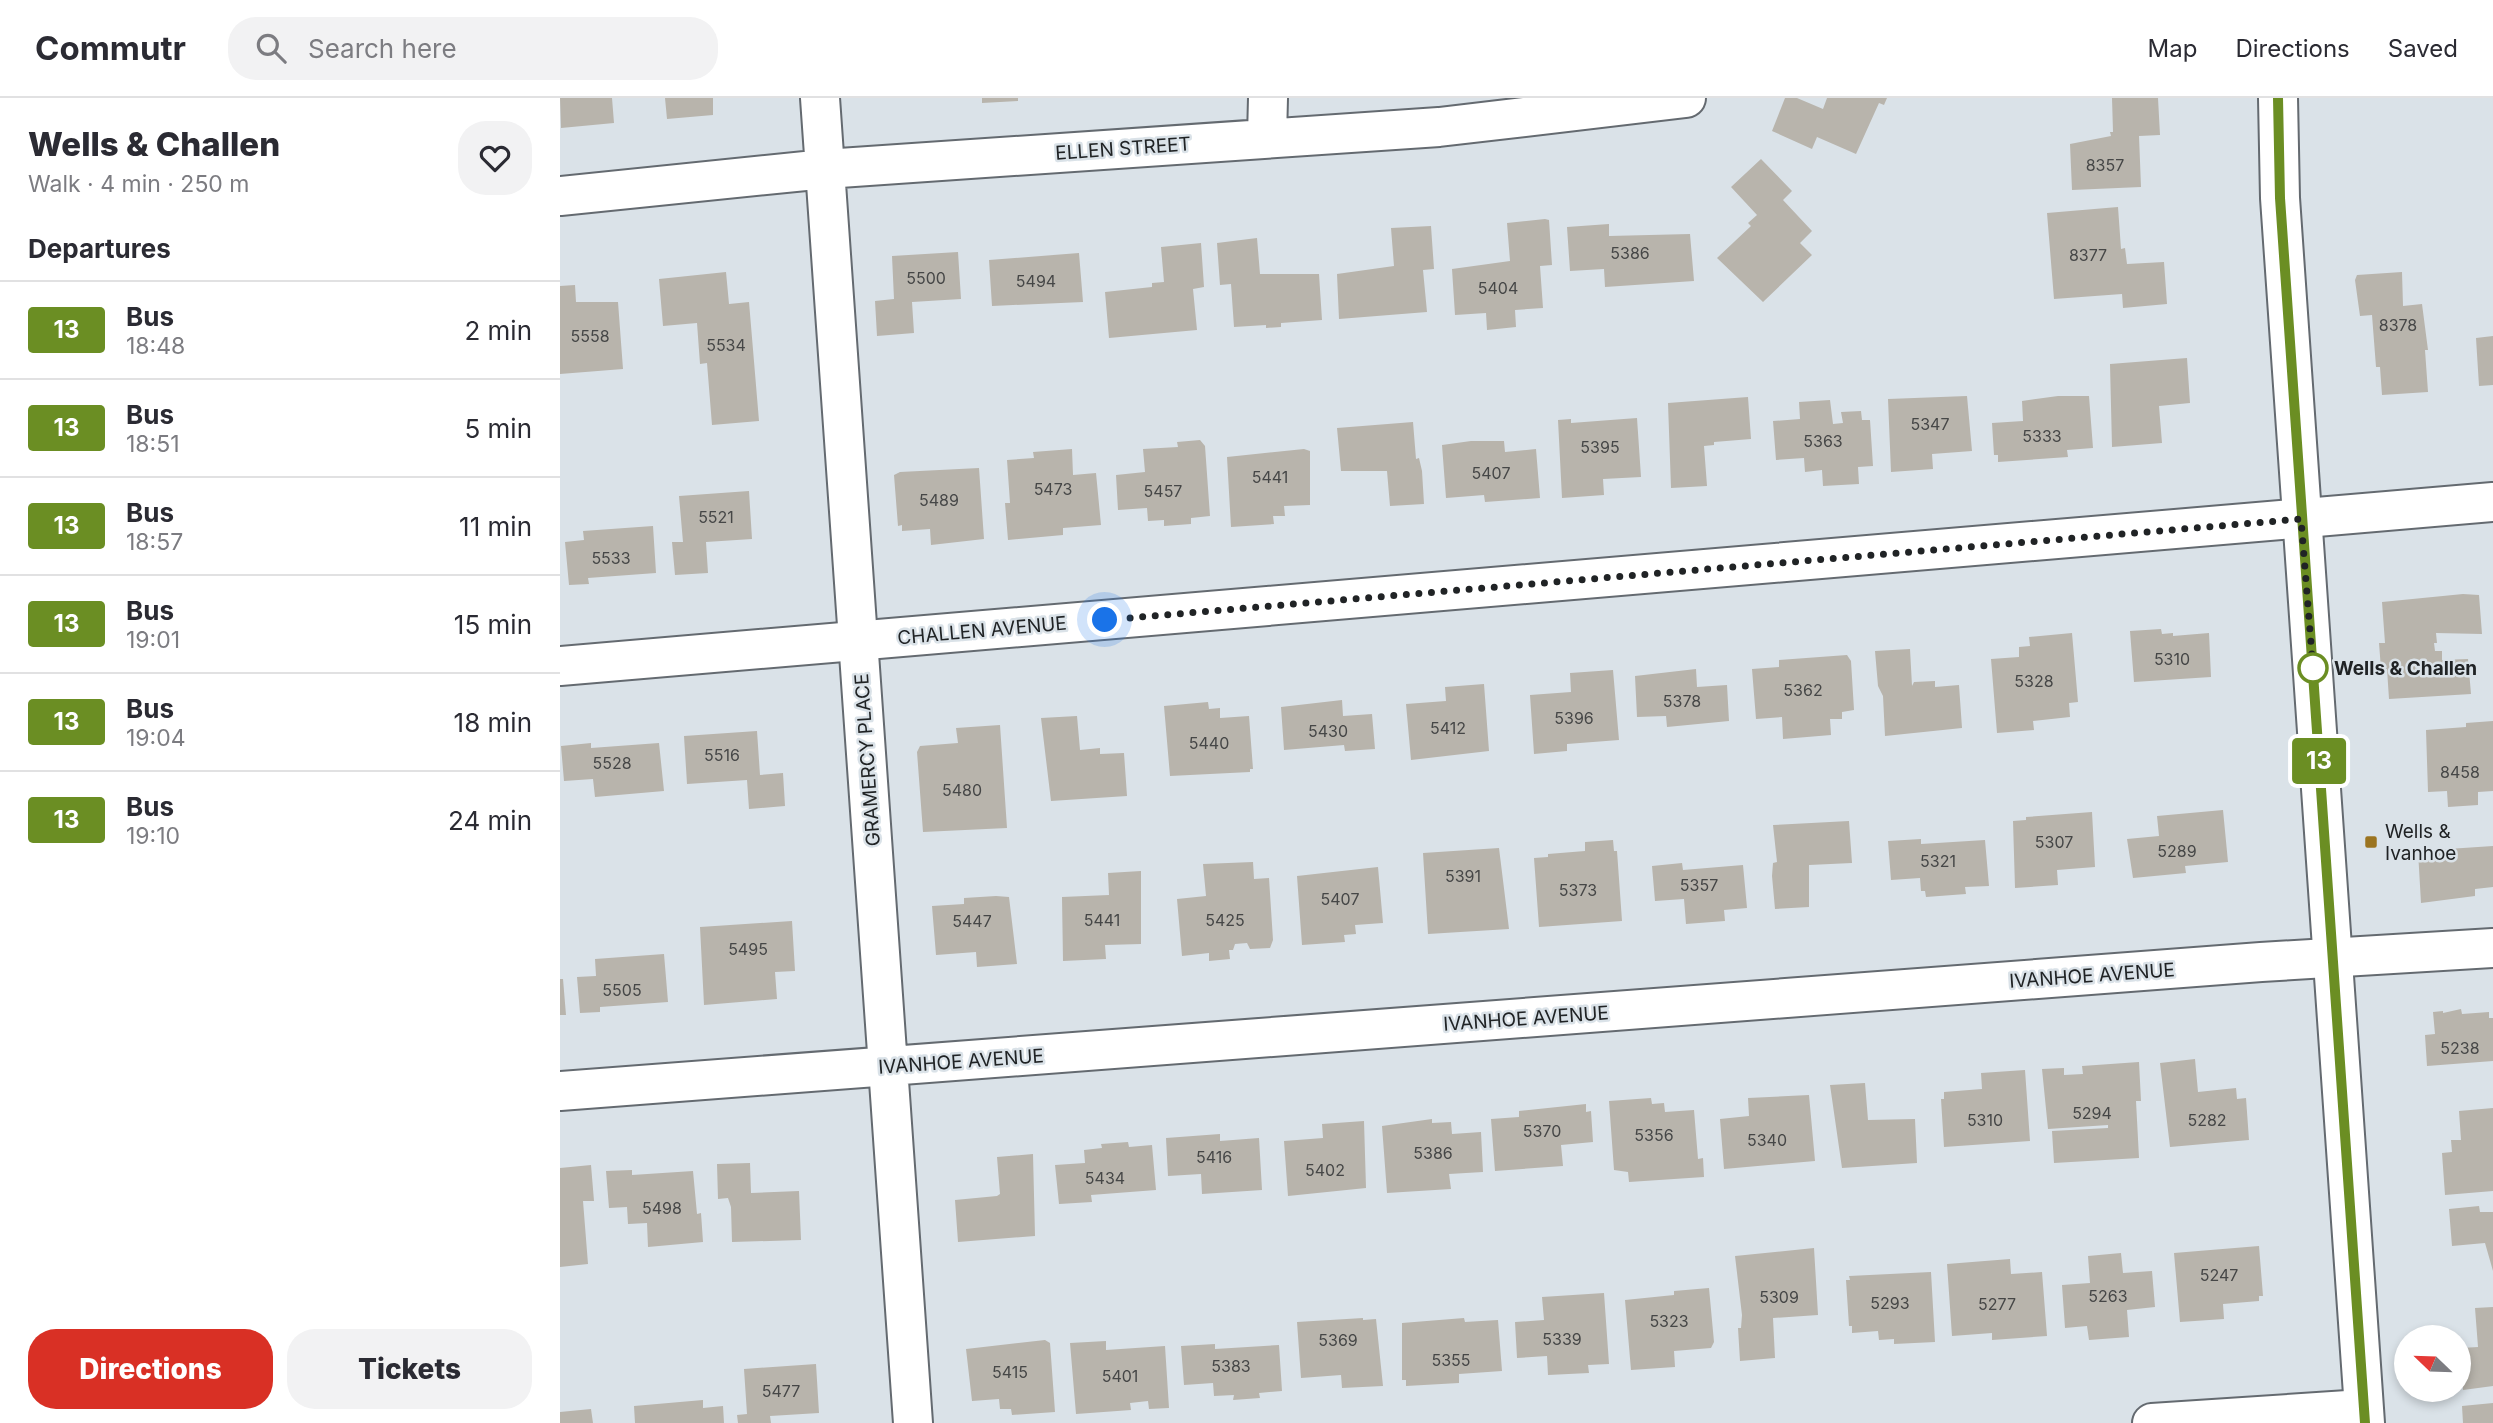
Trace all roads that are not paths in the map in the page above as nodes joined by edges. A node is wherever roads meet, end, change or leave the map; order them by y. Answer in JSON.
{"nodes":[{"id":1,"x":820,"y":98,"type":"edge"},
{"id":2,"x":1268,"y":98,"type":"edge"},
{"id":3,"x":1686,"y":98,"type":"edge"},
{"id":4,"x":2278,"y":98,"type":"edge"},
{"id":5,"x":1267,"y":137,"type":"junction"},
{"id":6,"x":825,"y":169,"type":"junction"},
{"id":7,"x":560,"y":197,"type":"edge"},
{"id":8,"x":2493,"y":502,"type":"edge"},
{"id":9,"x":2301,"y":519,"type":"junction"},
{"id":10,"x":858,"y":641,"type":"junction"},
{"id":11,"x":560,"y":666,"type":"edge"},
{"id":12,"x":2493,"y":948,"type":"edge"},
{"id":13,"x":2334,"y":957,"type":"junction"},
{"id":14,"x":888,"y":1066,"type":"junction"},
{"id":15,"x":560,"y":1091,"type":"edge"},
{"id":16,"x":2364,"y":1416,"type":"edge"},
{"id":17,"x":913,"y":1423,"type":"edge"},
{"id":18,"x":2152,"y":1423,"type":"edge"}],
"edges":[{"from":1,"to":6,"type":"street","name":"GRAMERCY PLACE"},
{"from":2,"to":5,"type":"street"},
{"from":3,"to":5,"type":"street","name":"ELLEN STREET"},
{"from":4,"to":9,"type":"street"},
{"from":5,"to":6,"type":"street","name":"ELLEN STREET"},
{"from":6,"to":7,"type":"street","name":"ELLEN STREET"},
{"from":6,"to":10,"type":"street","name":"GRAMERCY PLACE"},
{"from":8,"to":9,"type":"street","name":"CHALLEN AVENUE"},
{"from":9,"to":10,"type":"street","name":"CHALLEN AVENUE"},
{"from":9,"to":13,"type":"street"},
{"from":10,"to":11,"type":"street","name":"CHALLEN AVENUE"},
{"from":10,"to":14,"type":"street","name":"GRAMERCY PLACE"},
{"from":12,"to":13,"type":"street","name":"IVANHOE AVENUE"},
{"from":13,"to":14,"type":"street","name":"IVANHOE AVENUE"},
{"from":13,"to":16,"type":"street"},
{"from":14,"to":15,"type":"street","name":"IVANHOE AVENUE"},
{"from":14,"to":17,"type":"street","name":"GRAMERCY PLACE"},
{"from":16,"to":18,"type":"street"}]}
